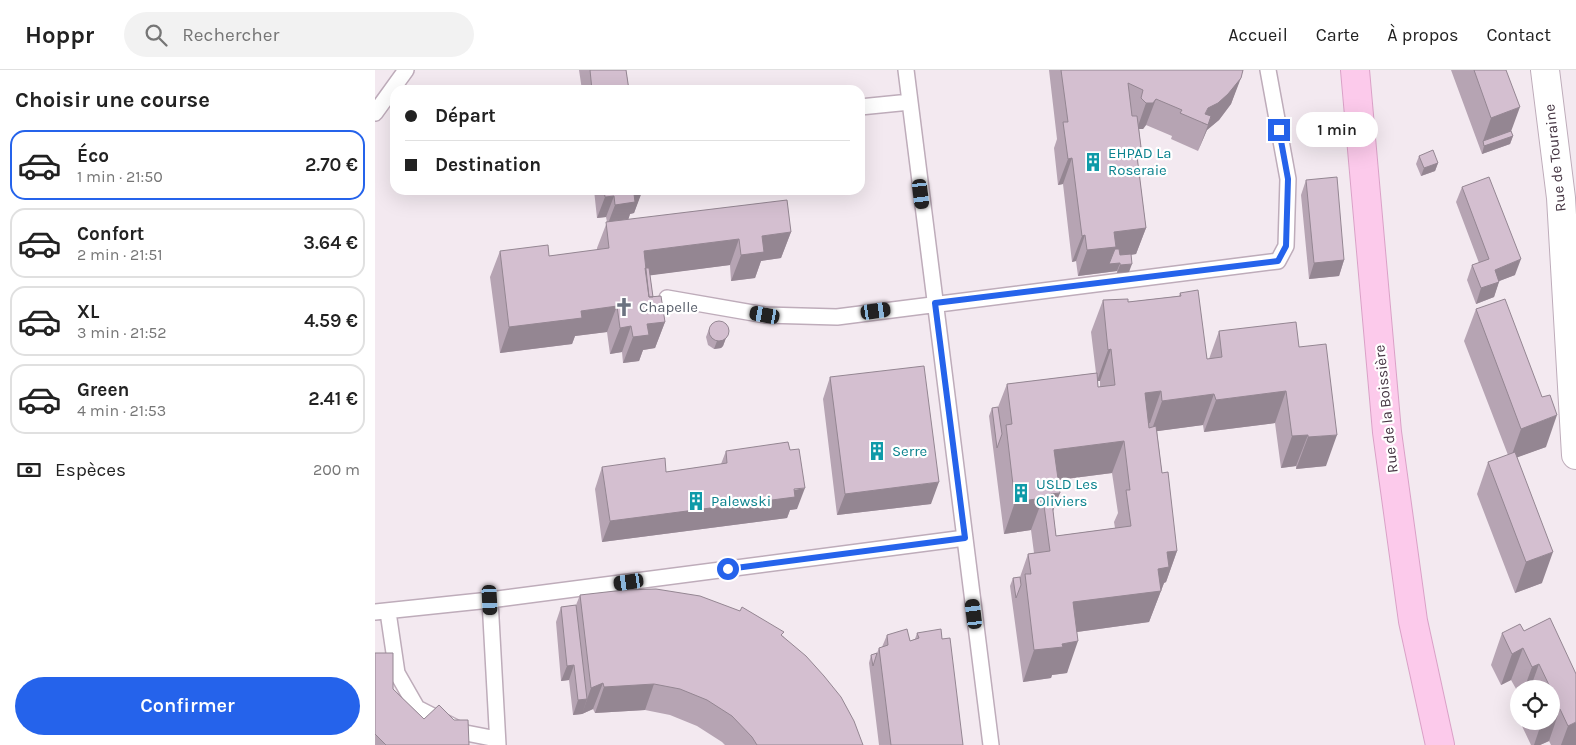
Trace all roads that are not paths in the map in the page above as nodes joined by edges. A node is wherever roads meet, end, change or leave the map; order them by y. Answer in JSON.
{"nodes":[{"id":1,"x":407,"y":70,"type":"edge"},
{"id":2,"x":906,"y":70,"type":"edge"},
{"id":3,"x":1267,"y":70,"type":"edge"},
{"id":4,"x":1355,"y":70,"type":"edge"},
{"id":5,"x":1545,"y":70,"type":"edge"},
{"id":6,"x":399,"y":85,"type":"edge"},
{"id":7,"x":390,"y":101,"type":"edge"},
{"id":8,"x":910,"y":102,"type":"junction"},
{"id":9,"x":865,"y":106,"type":"edge"},
{"id":10,"x":375,"y":113,"type":"edge"},
{"id":11,"x":667,"y":298,"type":"dead end"},
{"id":12,"x":935,"y":303,"type":"junction"},
{"id":13,"x":1576,"y":455,"type":"edge"},
{"id":14,"x":965,"y":538,"type":"junction"},
{"id":15,"x":490,"y":600,"type":"junction"},
{"id":16,"x":381,"y":612,"type":"edge"},
{"id":17,"x":497,"y":742,"type":"edge"},
{"id":18,"x":991,"y":745,"type":"edge"},
{"id":19,"x":1440,"y":745,"type":"edge"}],
"edges":[{"from":1,"to":6,"type":"lane"},
{"from":2,"to":8,"type":"lane"},
{"from":3,"to":12,"type":"lane"},
{"from":4,"to":19,"type":"main road","name":"Rue de la Boissière"},
{"from":5,"to":13,"type":"street","name":"Rue de Touraine"},
{"from":7,"to":10,"type":"lane"},
{"from":8,"to":9,"type":"lane"},
{"from":8,"to":12,"type":"lane"},
{"from":11,"to":12,"type":"lane"},
{"from":12,"to":14,"type":"lane"},
{"from":14,"to":15,"type":"lane"},
{"from":14,"to":18,"type":"lane"},
{"from":15,"to":16,"type":"lane"},
{"from":15,"to":17,"type":"lane"},
{"from":16,"to":17,"type":"lane"}]}
